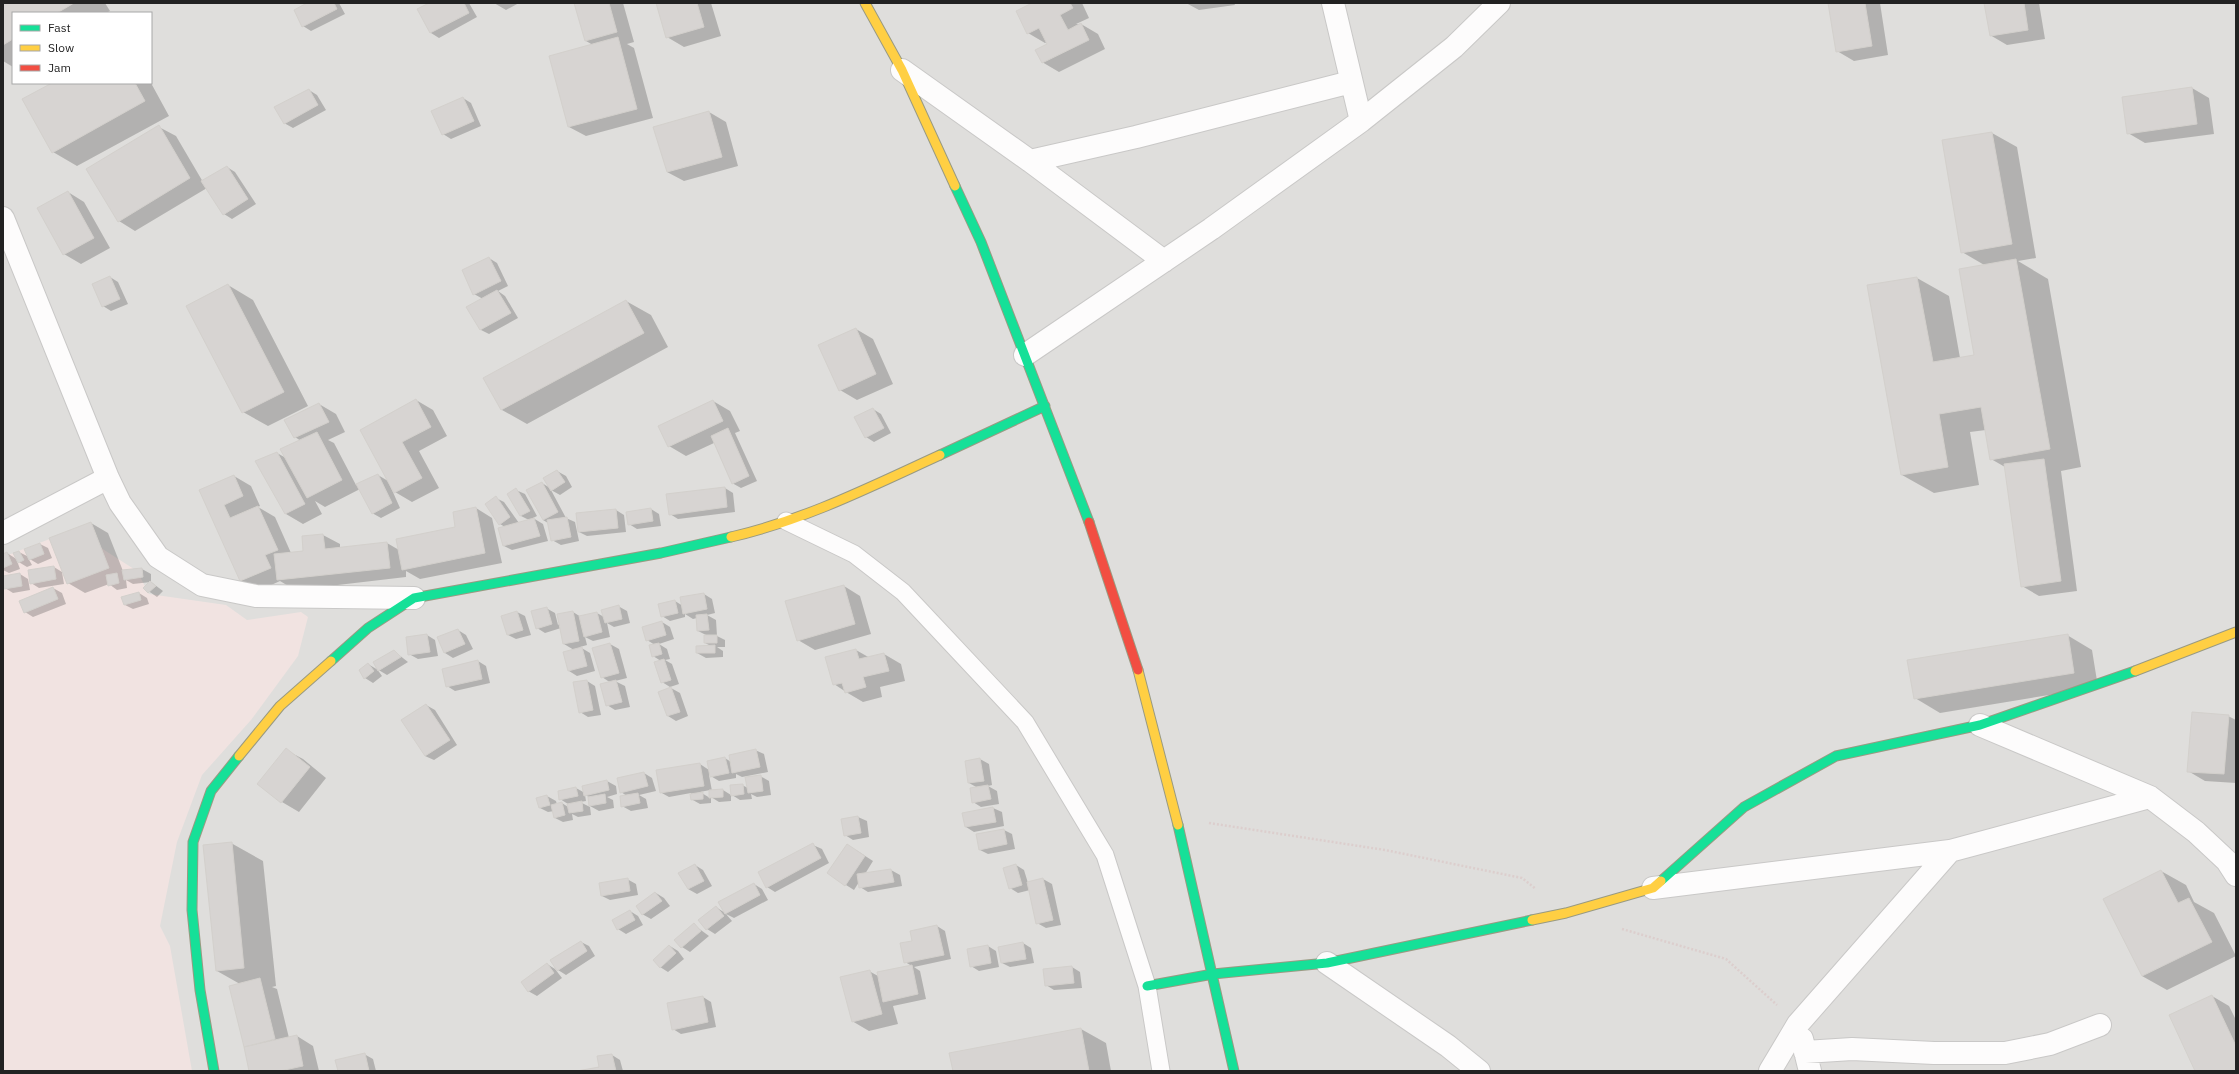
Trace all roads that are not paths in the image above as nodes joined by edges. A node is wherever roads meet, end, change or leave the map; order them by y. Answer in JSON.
{"nodes":[{"id":1,"x":865,"y":3,"type":"edge"},
{"id":2,"x":1333,"y":3,"type":"edge"},
{"id":3,"x":1499,"y":3,"type":"edge"},
{"id":4,"x":902,"y":70,"type":"junction"},
{"id":5,"x":1351,"y":82,"type":"junction"},
{"id":6,"x":1361,"y":121,"type":"junction"},
{"id":7,"x":1030,"y":161,"type":"junction"},
{"id":8,"x":3,"y":218,"type":"edge"},
{"id":9,"x":1164,"y":261,"type":"junction"},
{"id":10,"x":1025,"y":355,"type":"junction"},
{"id":11,"x":1045,"y":406,"type":"junction"},
{"id":12,"x":108,"y":478,"type":"junction"},
{"id":13,"x":786,"y":521,"type":"junction"},
{"id":14,"x":3,"y":533,"type":"edge"},
{"id":15,"x":414,"y":598,"type":"junction"},
{"id":16,"x":2236,"y":632,"type":"edge"},
{"id":17,"x":1980,"y":725,"type":"junction"},
{"id":18,"x":2150,"y":797,"type":"junction"},
{"id":19,"x":1950,"y":851,"type":"junction"},
{"id":20,"x":2236,"y":875,"type":"edge"},
{"id":21,"x":1653,"y":888,"type":"junction"},
{"id":22,"x":1327,"y":963,"type":"junction"},
{"id":23,"x":1213,"y":974,"type":"junction"},
{"id":24,"x":1147,"y":986,"type":"junction"},
{"id":25,"x":1798,"y":1024,"type":"junction"},
{"id":26,"x":2100,"y":1025,"type":"dead end"},
{"id":27,"x":1808,"y":1061,"type":"edge"},
{"id":28,"x":214,"y":1071,"type":"edge"},
{"id":29,"x":1161,"y":1071,"type":"edge"},
{"id":30,"x":1234,"y":1071,"type":"edge"},
{"id":31,"x":1479,"y":1071,"type":"edge"},
{"id":32,"x":1770,"y":1071,"type":"edge"}],
"edges":[{"from":1,"to":4,"type":"street"},
{"from":2,"to":5,"type":"street"},
{"from":3,"to":6,"type":"street"},
{"from":4,"to":7,"type":"street"},
{"from":4,"to":10,"type":"street"},
{"from":5,"to":6,"type":"street"},
{"from":5,"to":7,"type":"street"},
{"from":6,"to":9,"type":"street"},
{"from":7,"to":9,"type":"street"},
{"from":8,"to":12,"type":"street"},
{"from":9,"to":10,"type":"street"},
{"from":10,"to":11,"type":"street"},
{"from":11,"to":13,"type":"street"},
{"from":11,"to":23,"type":"street"},
{"from":12,"to":14,"type":"street"},
{"from":12,"to":15,"type":"street"},
{"from":13,"to":15,"type":"street"},
{"from":13,"to":24,"type":"lane"},
{"from":15,"to":28,"type":"street"},
{"from":16,"to":17,"type":"street"},
{"from":17,"to":18,"type":"street"},
{"from":17,"to":21,"type":"street"},
{"from":18,"to":19,"type":"street"},
{"from":18,"to":20,"type":"street"},
{"from":19,"to":21,"type":"street"},
{"from":19,"to":25,"type":"street"},
{"from":21,"to":22,"type":"street"},
{"from":22,"to":23,"type":"street"},
{"from":22,"to":31,"type":"street"},
{"from":23,"to":24,"type":"street"},
{"from":23,"to":30,"type":"street"},
{"from":24,"to":29,"type":"lane"},
{"from":25,"to":27,"type":"street"},
{"from":25,"to":32,"type":"street"},
{"from":26,"to":27,"type":"street"}]}
